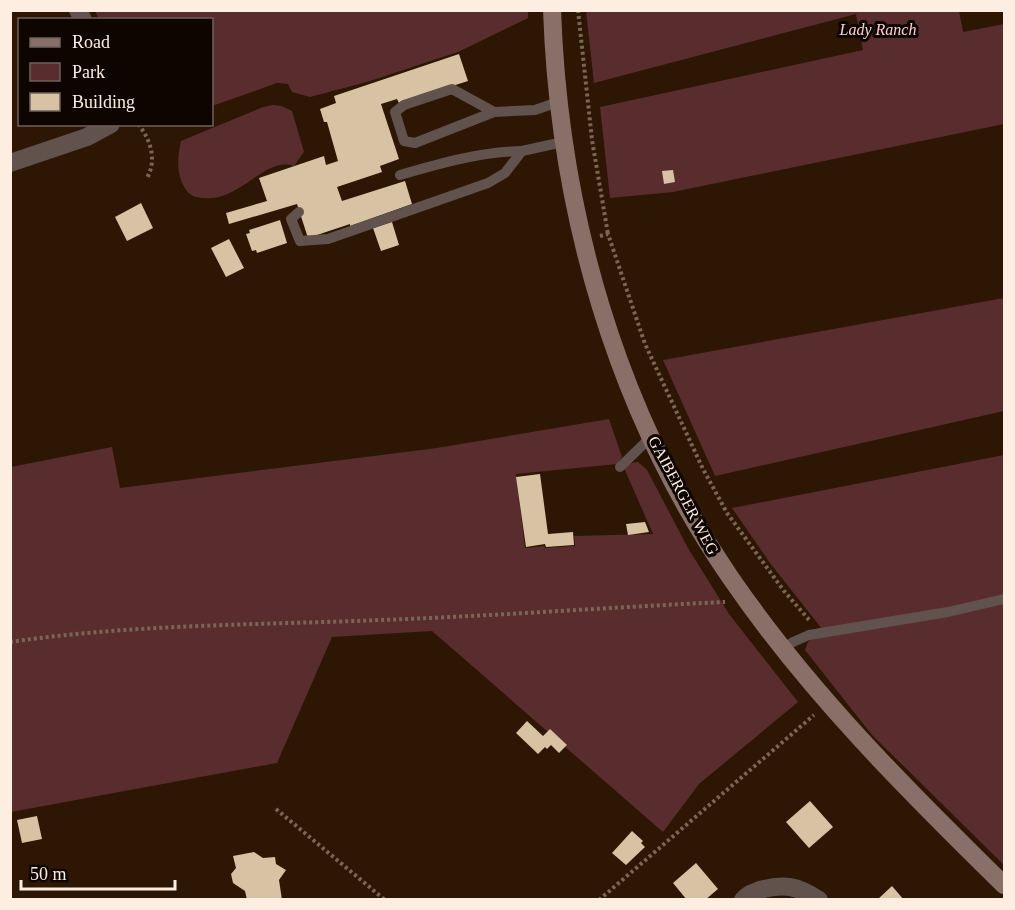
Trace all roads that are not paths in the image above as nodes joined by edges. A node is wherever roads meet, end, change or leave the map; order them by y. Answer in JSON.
{"nodes":[{"id":1,"x":552,"y":10,"type":"edge"},
{"id":2,"x":558,"y":102,"type":"junction"},
{"id":3,"x":494,"y":112,"type":"junction"},
{"id":4,"x":107,"y":126,"type":"edge"},
{"id":5,"x":563,"y":142,"type":"junction"},
{"id":6,"x":522,"y":152,"type":"junction"},
{"id":7,"x":10,"y":163,"type":"edge"},
{"id":8,"x":400,"y":175,"type":"dead end"},
{"id":9,"x":299,"y":212,"type":"dead end"},
{"id":10,"x":651,"y":437,"type":"junction"},
{"id":11,"x":620,"y":466,"type":"dead end"},
{"id":12,"x":1005,"y":599,"type":"edge"},
{"id":13,"x":783,"y":649,"type":"junction"},
{"id":14,"x":1005,"y":885,"type":"edge"},
{"id":15,"x":743,"y":900,"type":"edge"},
{"id":16,"x":819,"y":900,"type":"edge"}],
"edges":[{"from":1,"to":2,"type":"street","name":"GAIBERGER WEG"},
{"from":2,"to":3,"type":"lane"},
{"from":2,"to":5,"type":"street","name":"GAIBERGER WEG"},
{"from":3,"to":3,"type":"lane"},
{"from":4,"to":7,"type":"street"},
{"from":5,"to":6,"type":"lane"},
{"from":5,"to":10,"type":"street","name":"GAIBERGER WEG"},
{"from":6,"to":8,"type":"lane"},
{"from":6,"to":9,"type":"lane"},
{"from":10,"to":11,"type":"lane"},
{"from":10,"to":13,"type":"street","name":"GAIBERGER WEG"},
{"from":12,"to":13,"type":"lane"},
{"from":13,"to":14,"type":"street","name":"GAIBERGER WEG"},
{"from":15,"to":16,"type":"street"}]}
